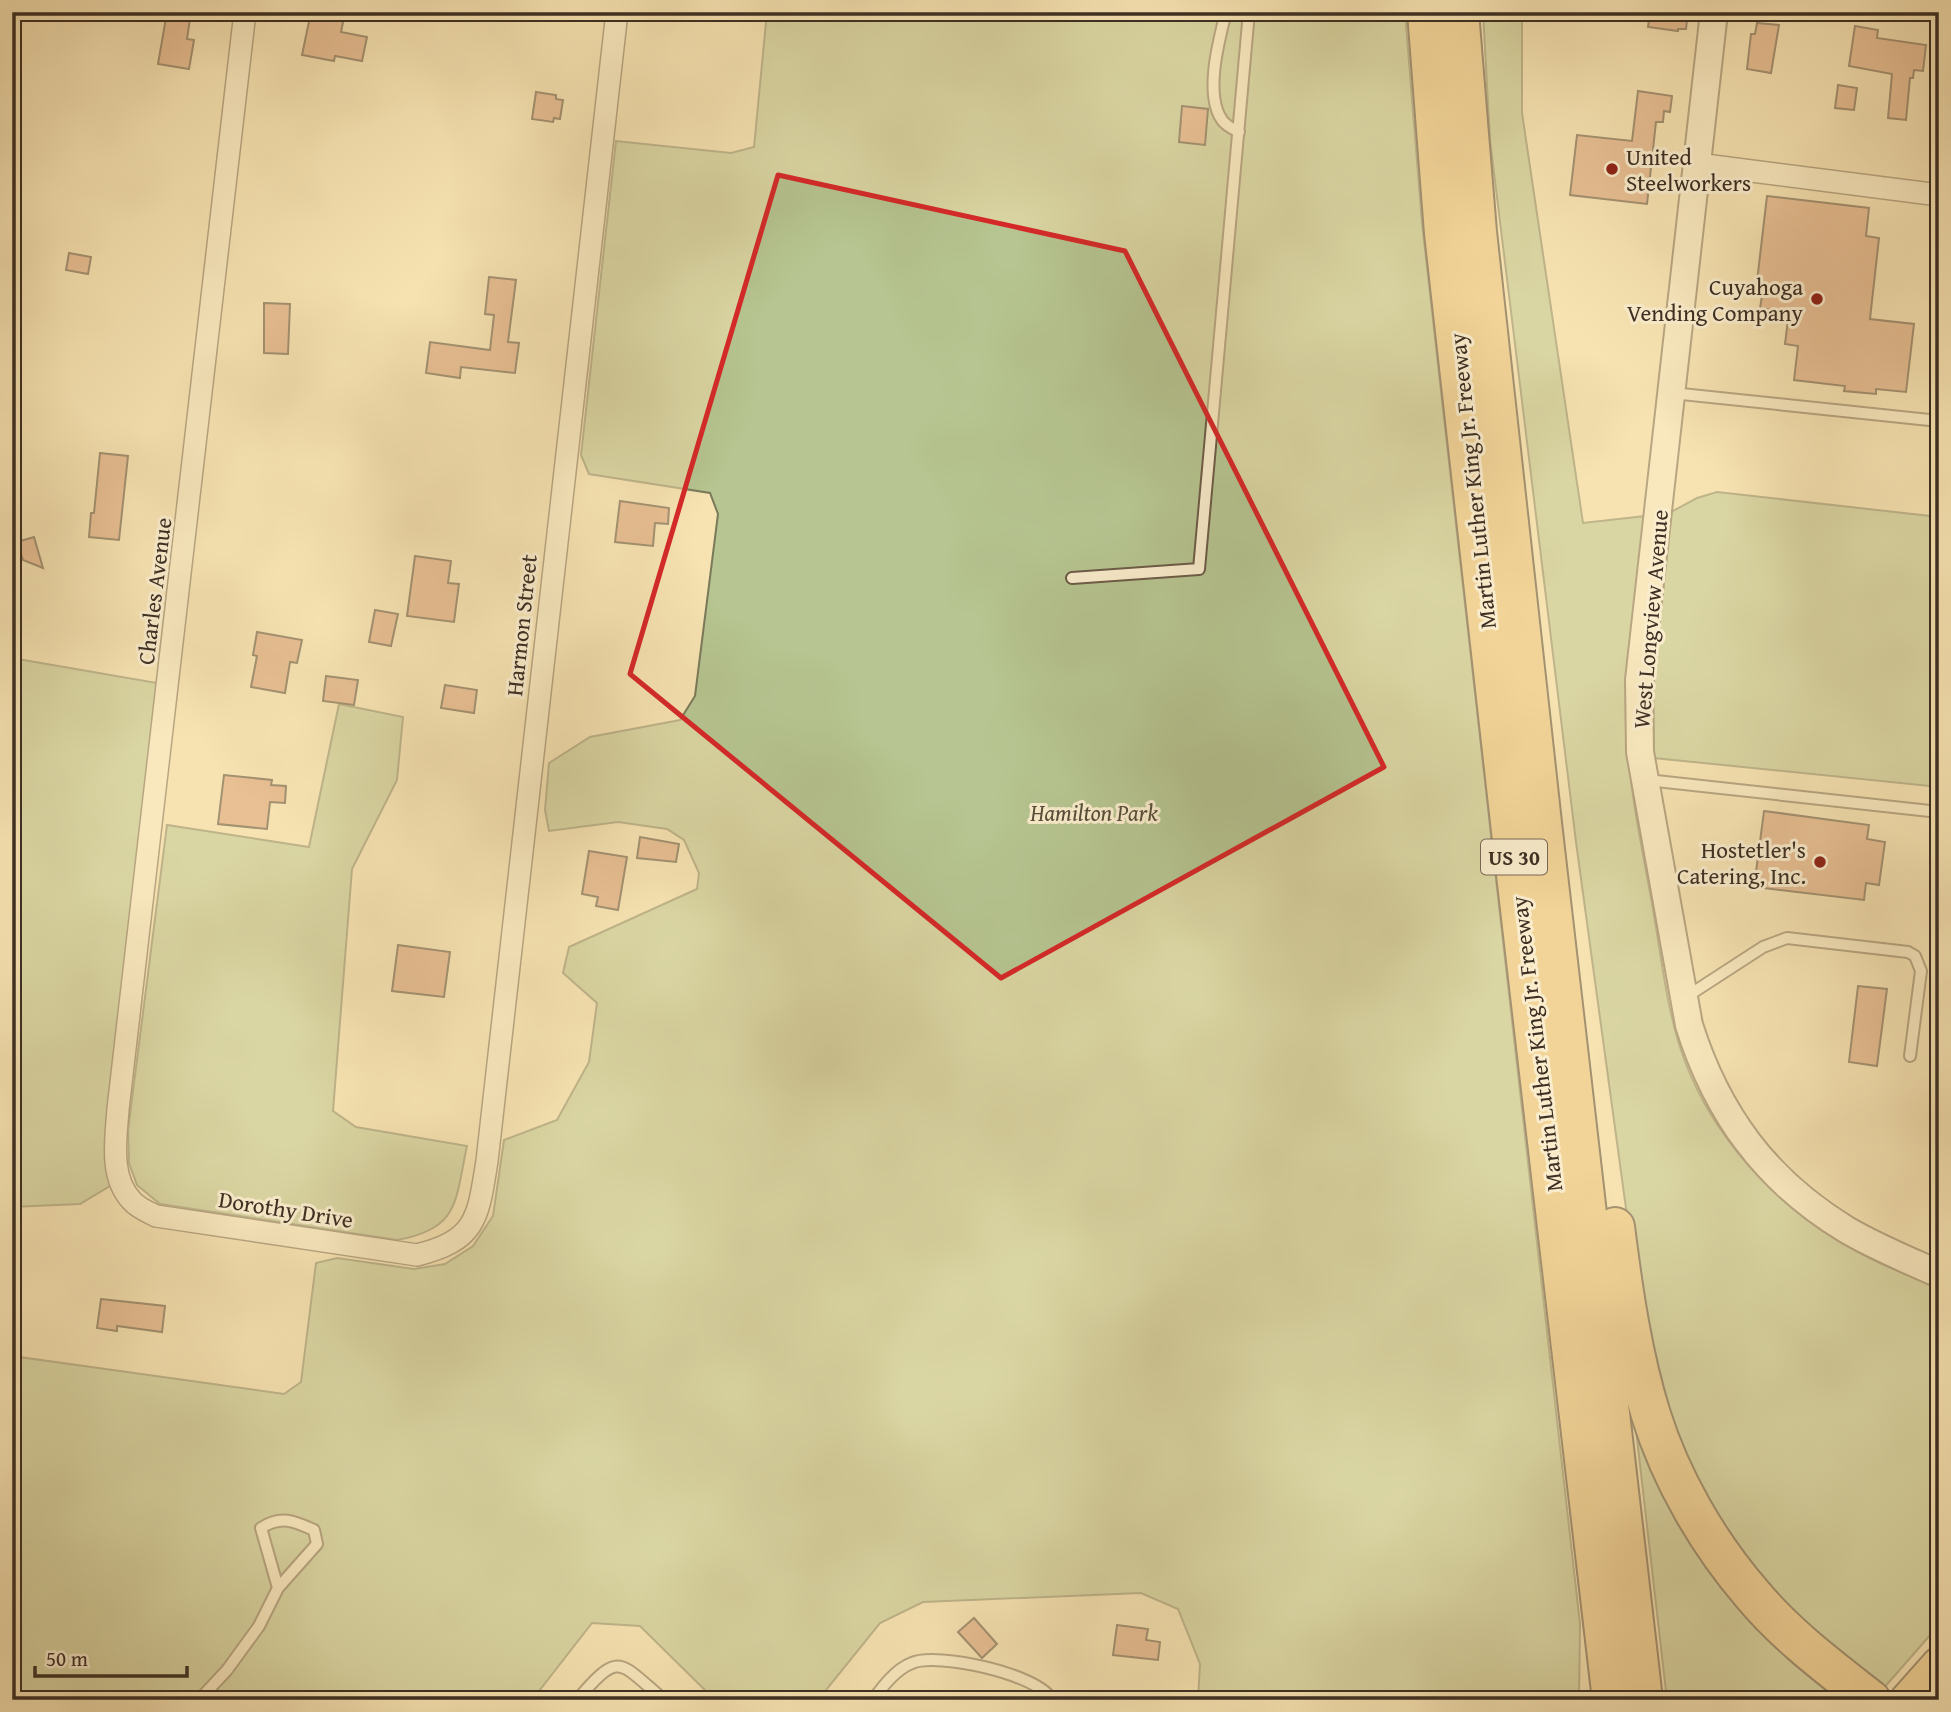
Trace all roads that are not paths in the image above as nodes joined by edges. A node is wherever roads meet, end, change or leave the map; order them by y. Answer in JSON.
{"nodes":[{"id":1,"x":246,"y":12,"type":"edge"},
{"id":2,"x":617,"y":12,"type":"edge"},
{"id":3,"x":1226,"y":12,"type":"edge"},
{"id":4,"x":1249,"y":12,"type":"edge"},
{"id":5,"x":1427,"y":12,"type":"edge"},
{"id":6,"x":1459,"y":12,"type":"edge"},
{"id":7,"x":1714,"y":12,"type":"edge"},
{"id":8,"x":1239,"y":132,"type":"junction"},
{"id":9,"x":1697,"y":164,"type":"junction"},
{"id":10,"x":1939,"y":195,"type":"edge"},
{"id":11,"x":1672,"y":393,"type":"junction"},
{"id":12,"x":1498,"y":419,"type":"junction"},
{"id":13,"x":1939,"y":421,"type":"edge"},
{"id":14,"x":1072,"y":578,"type":"dead end"},
{"id":15,"x":1644,"y":780,"type":"junction"},
{"id":16,"x":1939,"y":812,"type":"edge"},
{"id":17,"x":1684,"y":998,"type":"junction"},
{"id":18,"x":1910,"y":1056,"type":"dead end"},
{"id":19,"x":119,"y":1176,"type":"joint"},
{"id":20,"x":461,"y":1237,"type":"joint"},
{"id":21,"x":1939,"y":1274,"type":"edge"},
{"id":22,"x":278,"y":1588,"type":"junction"},
{"id":23,"x":1604,"y":1632,"type":"junction"},
{"id":24,"x":1939,"y":1664,"type":"edge"},
{"id":25,"x":199,"y":1700,"type":"edge"},
{"id":26,"x":577,"y":1700,"type":"edge"},
{"id":27,"x":664,"y":1700,"type":"edge"},
{"id":28,"x":873,"y":1700,"type":"edge"},
{"id":29,"x":1052,"y":1700,"type":"edge"},
{"id":30,"x":1597,"y":1700,"type":"edge"},
{"id":31,"x":1612,"y":1700,"type":"edge"},
{"id":32,"x":1643,"y":1700,"type":"edge"},
{"id":33,"x":1871,"y":1700,"type":"edge"},
{"id":34,"x":1907,"y":1700,"type":"edge"}],
"edges":[{"from":1,"to":19,"type":"street","name":"Charles Avenue"},
{"from":2,"to":20,"type":"street","name":"Harmon Street"},
{"from":3,"to":8,"type":"lane"},
{"from":4,"to":8,"type":"lane"},
{"from":5,"to":23,"type":"highway","name":"Martin Luther King Jr. Freeway","number":"US 30"},
{"from":6,"to":12,"type":"highway","name":"Martin Luther King Jr. Freeway","number":"US 30"},
{"from":7,"to":9,"type":"street","name":"West Longview Avenue"},
{"from":8,"to":14,"type":"lane"},
{"from":9,"to":10,"type":"street"},
{"from":9,"to":11,"type":"street","name":"West Longview Avenue"},
{"from":11,"to":13,"type":"lane"},
{"from":11,"to":15,"type":"street","name":"West Longview Avenue"},
{"from":12,"to":32,"type":"highway","name":"Martin Luther King Jr. Freeway","number":"US 30"},
{"from":12,"to":33,"type":"highway"},
{"from":15,"to":16,"type":"lane"},
{"from":15,"to":17,"type":"street","name":"West Longview Avenue"},
{"from":17,"to":18,"type":"lane"},
{"from":17,"to":21,"type":"street","name":"West Longview Avenue"},
{"from":19,"to":20,"type":"street","name":"Dorothy Drive"},
{"from":22,"to":22,"type":"lane"},
{"from":22,"to":25,"type":"lane"},
{"from":23,"to":30,"type":"highway"},
{"from":23,"to":31,"type":"highway","name":"Martin Luther King Jr. Freeway","number":"US 30"},
{"from":24,"to":34,"type":"main road"},
{"from":26,"to":27,"type":"lane"},
{"from":28,"to":29,"type":"lane"}]}
